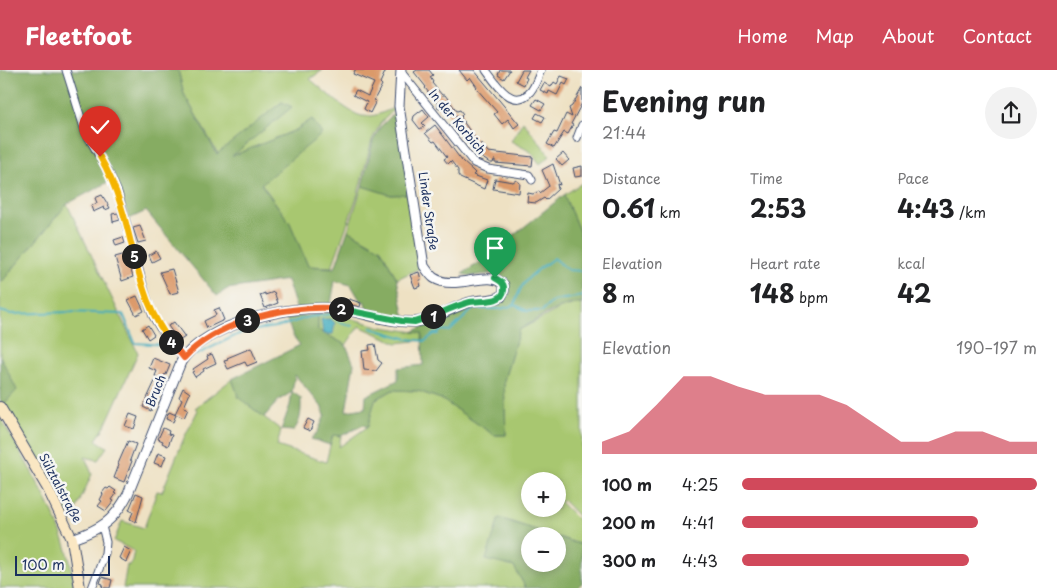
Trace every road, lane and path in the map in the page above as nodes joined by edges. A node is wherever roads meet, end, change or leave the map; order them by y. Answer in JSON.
{"nodes":[{"id":1,"x":66,"y":70,"type":"edge"},
{"id":2,"x":486,"y":70,"type":"edge"},
{"id":3,"x":541,"y":70,"type":"edge"},
{"id":4,"x":401,"y":71,"type":"edge"},
{"id":5,"x":582,"y":125,"type":"edge"},
{"id":6,"x":578,"y":138,"type":"dead end"},
{"id":7,"x":532,"y":180,"type":"dead end"},
{"id":8,"x":504,"y":286,"type":"joint"},
{"id":9,"x":184,"y":358,"type":"junction"},
{"id":10,"x":0,"y":407,"type":"edge"},
{"id":11,"x":102,"y":526,"type":"junction"},
{"id":12,"x":72,"y":539,"type":"junction"},
{"id":13,"x":80,"y":588,"type":"edge"},
{"id":14,"x":92,"y":588,"type":"edge"}],
"edges":[{"from":1,"to":9,"type":"street"},
{"from":2,"to":3,"type":"street"},
{"from":4,"to":7,"type":"street","name":"In der Korbich"},
{"from":4,"to":8,"type":"street","name":"Linder Straße"},
{"from":5,"to":6,"type":"street"},
{"from":8,"to":9,"type":"street","name":"Bruch"},
{"from":9,"to":11,"type":"street","name":"Bruch"},
{"from":10,"to":12,"type":"main road","name":"Sülztalstraße"},
{"from":11,"to":12,"type":"street","name":"Bruch"},
{"from":11,"to":14,"type":"street"},
{"from":12,"to":13,"type":"main road","name":"Sülztalstraße"}]}
